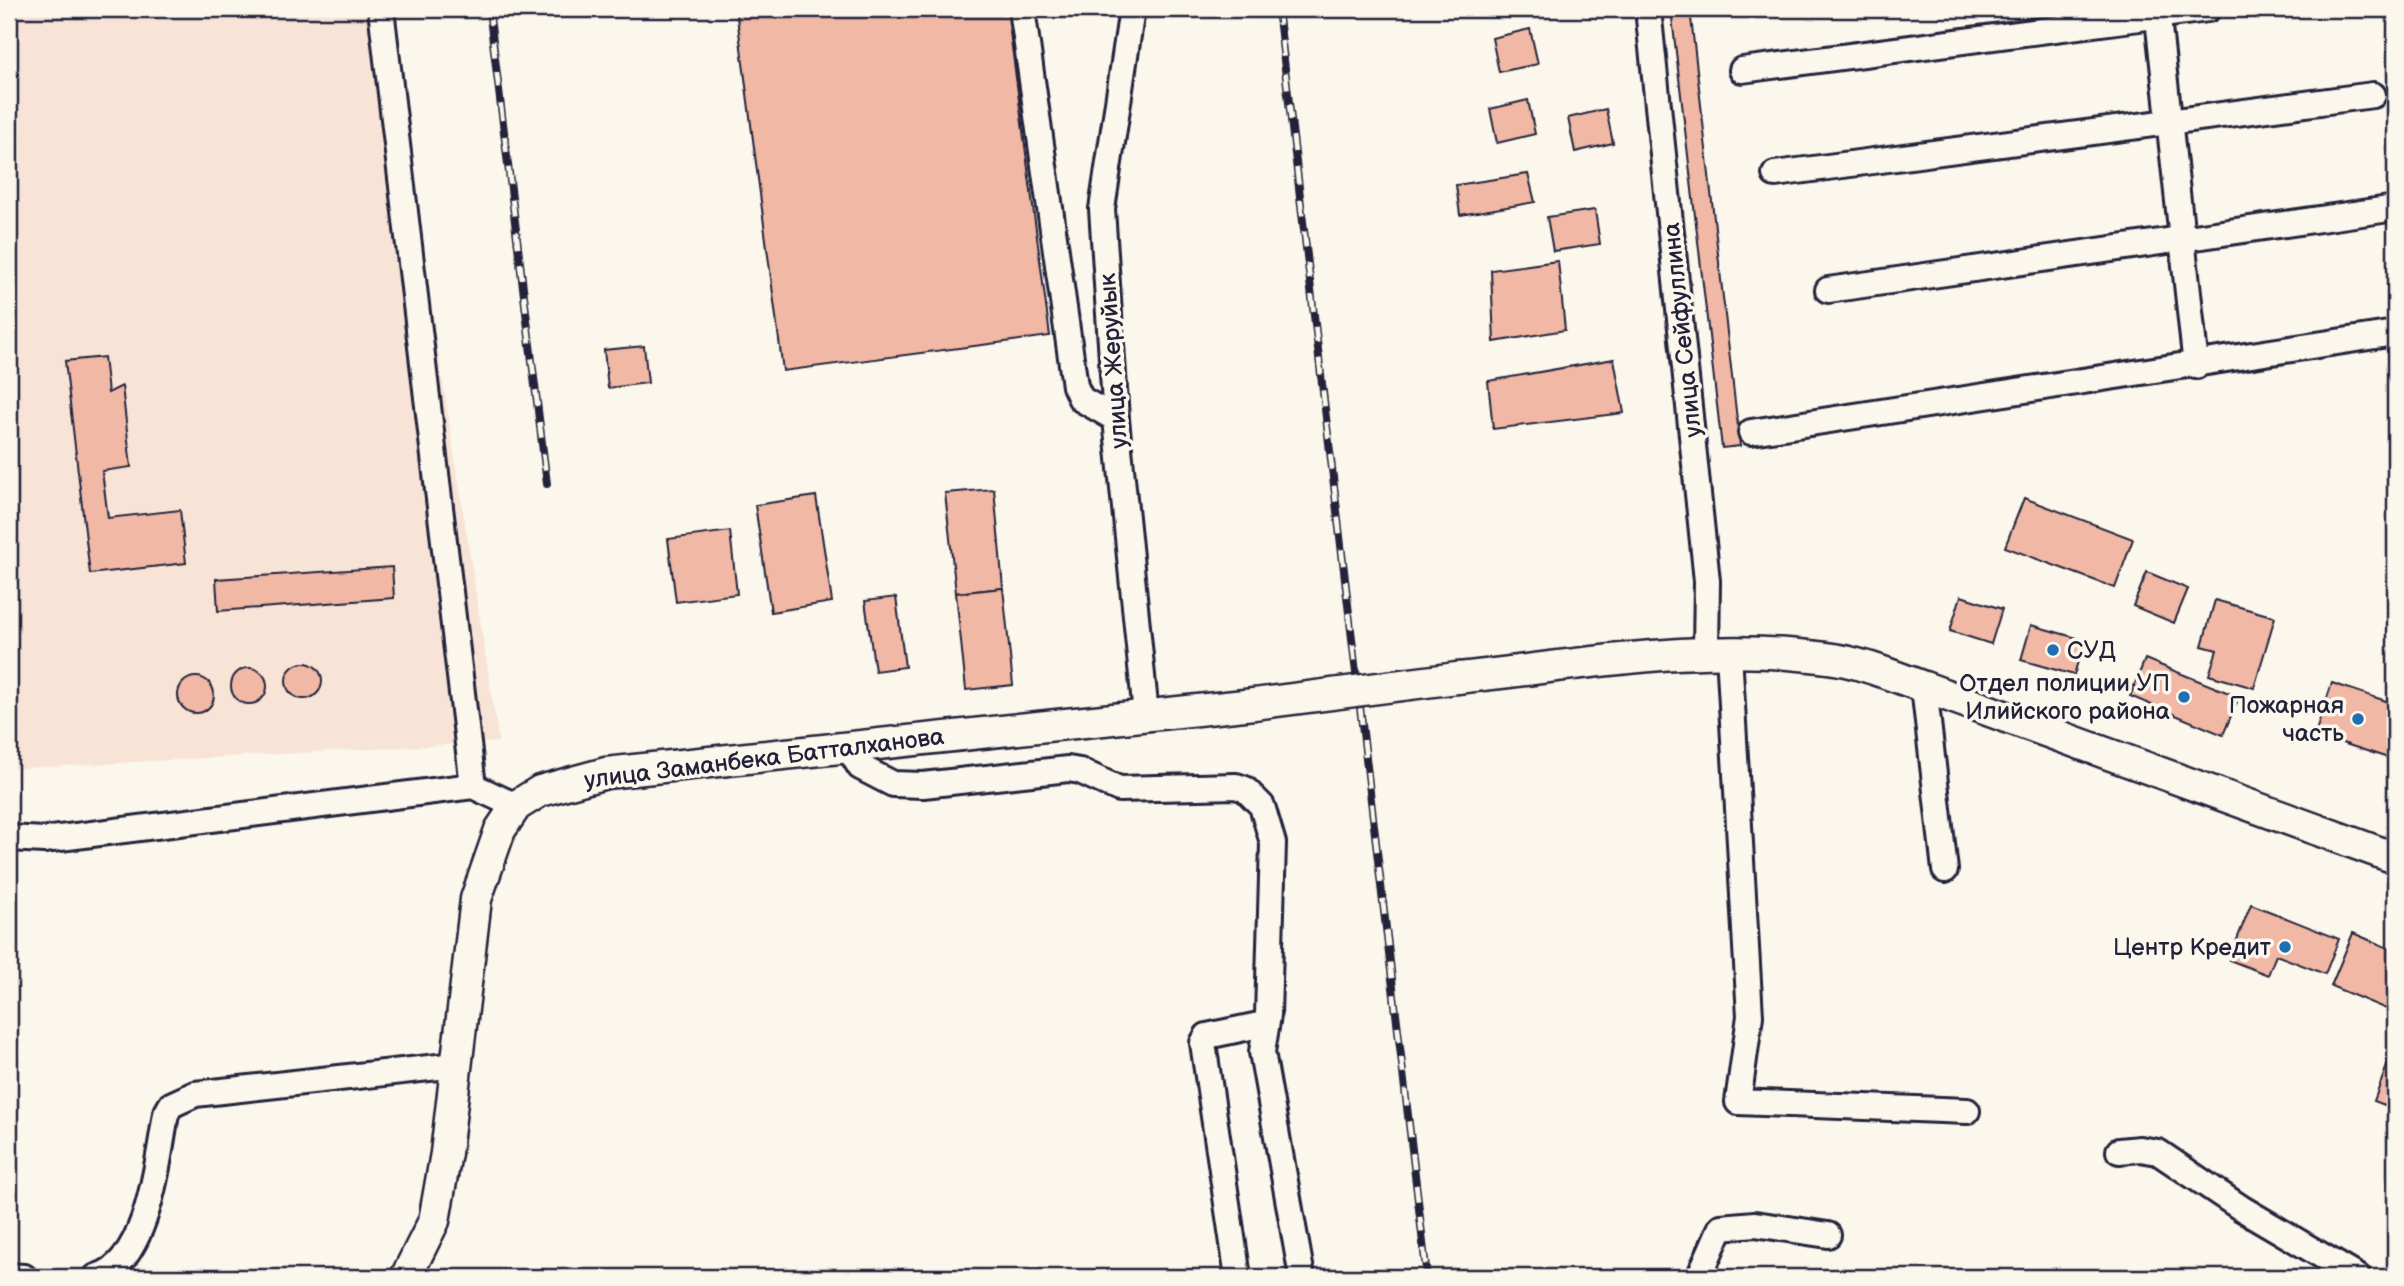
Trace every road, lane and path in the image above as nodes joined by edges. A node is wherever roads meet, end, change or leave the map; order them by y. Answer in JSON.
{"nodes":[{"id":1,"x":381,"y":9,"type":"edge"},
{"id":2,"x":1022,"y":9,"type":"edge"},
{"id":3,"x":1132,"y":9,"type":"edge"},
{"id":4,"x":1648,"y":9,"type":"edge"},
{"id":5,"x":2208,"y":9,"type":"edge"},
{"id":6,"x":2157,"y":12,"type":"edge"},
{"id":7,"x":1742,"y":69,"type":"dead end"},
{"id":8,"x":2373,"y":95,"type":"dead end"},
{"id":9,"x":2168,"y":124,"type":"junction"},
{"id":10,"x":1775,"y":174,"type":"dead end"},
{"id":11,"x":2389,"y":209,"type":"dead end"},
{"id":12,"x":2182,"y":239,"type":"junction"},
{"id":13,"x":1828,"y":290,"type":"dead end"},
{"id":14,"x":2395,"y":333,"type":"edge"},
{"id":15,"x":2196,"y":366,"type":"junction"},
{"id":16,"x":1116,"y":419,"type":"junction"},
{"id":17,"x":1751,"y":432,"type":"dead end"},
{"id":18,"x":1718,"y":652,"type":"junction"},
{"id":19,"x":1924,"y":687,"type":"junction"},
{"id":20,"x":1146,"y":715,"type":"junction"},
{"id":21,"x":848,"y":747,"type":"junction"},
{"id":22,"x":473,"y":786,"type":"junction"},
{"id":23,"x":516,"y":806,"type":"junction"},
{"id":24,"x":9,"y":838,"type":"edge"},
{"id":25,"x":2394,"y":854,"type":"edge"},
{"id":26,"x":1945,"y":870,"type":"dead end"},
{"id":27,"x":1264,"y":1024,"type":"junction"},
{"id":28,"x":456,"y":1065,"type":"junction"},
{"id":29,"x":1967,"y":1111,"type":"dead end"},
{"id":30,"x":2119,"y":1151,"type":"dead end"},
{"id":31,"x":1828,"y":1235,"type":"dead end"},
{"id":32,"x":9,"y":1276,"type":"edge"},
{"id":33,"x":24,"y":1277,"type":"edge"},
{"id":34,"x":96,"y":1277,"type":"edge"},
{"id":35,"x":406,"y":1277,"type":"edge"},
{"id":36,"x":1238,"y":1277,"type":"edge"},
{"id":37,"x":1302,"y":1277,"type":"edge"},
{"id":38,"x":1699,"y":1277,"type":"edge"},
{"id":39,"x":2358,"y":1277,"type":"edge"}],
"edges":[{"from":1,"to":22,"type":"street"},
{"from":2,"to":16,"type":"street"},
{"from":3,"to":16,"type":"street","name":"улица Жеруйык"},
{"from":4,"to":18,"type":"street","name":"улица Сейфуллина"},
{"from":5,"to":6,"type":"street"},
{"from":6,"to":7,"type":"street"},
{"from":6,"to":9,"type":"street"},
{"from":8,"to":9,"type":"street"},
{"from":9,"to":10,"type":"street"},
{"from":9,"to":12,"type":"street"},
{"from":11,"to":12,"type":"street"},
{"from":12,"to":13,"type":"street"},
{"from":12,"to":15,"type":"street"},
{"from":14,"to":15,"type":"street"},
{"from":15,"to":17,"type":"street"},
{"from":16,"to":20,"type":"street","name":"улица Жеруйык"},
{"from":18,"to":19,"type":"main road"},
{"from":18,"to":20,"type":"main road","name":"улица Заманбека Батталханова","bridge":true},
{"from":18,"to":29,"type":"street","name":"улица Сейфуллина"},
{"from":19,"to":25,"type":"main road"},
{"from":19,"to":26,"type":"street"},
{"from":20,"to":21,"type":"main road","name":"улица Заманбека Батталханова"},
{"from":21,"to":23,"type":"main road","name":"улица Заманбека Батталханова"},
{"from":21,"to":27,"type":"street"},
{"from":22,"to":23,"type":"street"},
{"from":22,"to":24,"type":"street"},
{"from":23,"to":28,"type":"main road"},
{"from":27,"to":36,"type":"street"},
{"from":27,"to":37,"type":"street"},
{"from":28,"to":34,"type":"street"},
{"from":28,"to":35,"type":"main road"},
{"from":30,"to":39,"type":"street"},
{"from":31,"to":38,"type":"street"},
{"from":32,"to":33,"type":"street"}]}
